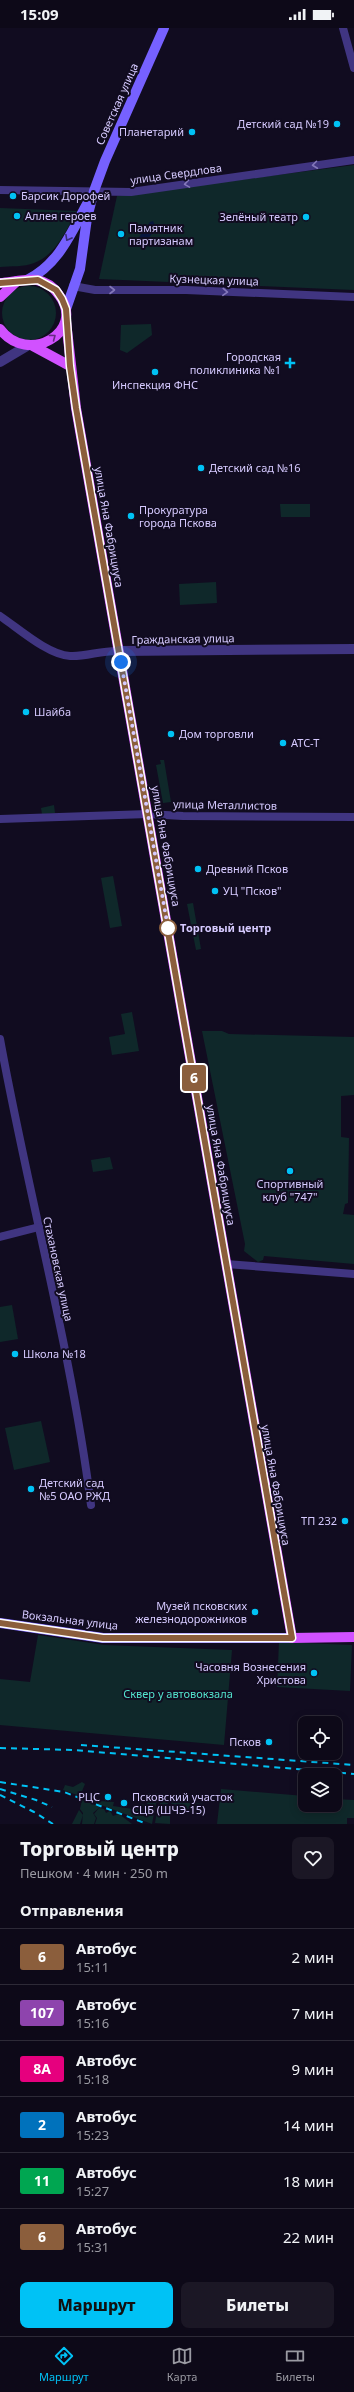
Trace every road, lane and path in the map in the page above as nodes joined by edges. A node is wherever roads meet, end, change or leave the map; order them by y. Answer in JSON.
{"nodes":[{"id":1,"x":164,"y":28,"type":"edge"},
{"id":2,"x":343,"y":28,"type":"edge"},
{"id":3,"x":354,"y":68,"type":"edge"},
{"id":4,"x":354,"y":160,"type":"edge"},
{"id":5,"x":0,"y":190,"type":"edge"},
{"id":6,"x":94,"y":192,"type":"junction"},
{"id":7,"x":27,"y":280,"type":"junction"},
{"id":8,"x":17,"y":281,"type":"junction"},
{"id":9,"x":0,"y":283,"type":"edge"},
{"id":10,"x":73,"y":286,"type":"junction"},
{"id":11,"x":0,"y":297,"type":"edge"},
{"id":12,"x":354,"y":297,"type":"edge"},
{"id":13,"x":66,"y":309,"type":"junction"},
{"id":14,"x":66,"y":321,"type":"junction"},
{"id":15,"x":0,"y":329,"type":"edge"},
{"id":16,"x":30,"y":346,"type":"junction"},
{"id":17,"x":0,"y":362,"type":"edge"},
{"id":18,"x":70,"y":366,"type":"junction"},
{"id":19,"x":0,"y":616,"type":"edge"},
{"id":20,"x":354,"y":649,"type":"edge"},
{"id":21,"x":119,"y":651,"type":"junction"},
{"id":22,"x":148,"y":814,"type":"junction"},
{"id":23,"x":354,"y":817,"type":"edge"},
{"id":24,"x":0,"y":819,"type":"edge"},
{"id":25,"x":0,"y":1039,"type":"edge"},
{"id":26,"x":39,"y":1227,"type":"junction"},
{"id":27,"x":0,"y":1237,"type":"edge"},
{"id":28,"x":226,"y":1264,"type":"junction"},
{"id":29,"x":354,"y":1274,"type":"edge"},
{"id":30,"x":91,"y":1505,"type":"dead end"},
{"id":31,"x":0,"y":1623,"type":"edge"},
{"id":32,"x":354,"y":1637,"type":"edge"},
{"id":33,"x":292,"y":1638,"type":"junction"}],
"edges":[{"from":1,"to":6,"type":"main road","name":"Советская улица"},
{"from":2,"to":3,"type":"street"},
{"from":4,"to":6,"type":"street","name":"улица Свердлова","one_way":true},
{"from":5,"to":6,"type":"street","name":"улица Свердлова"},
{"from":6,"to":7,"type":"main road","name":"Советская улица","one_way":true},
{"from":6,"to":10,"type":"main road","name":"Советская улица"},
{"from":7,"to":8,"type":"main road"},
{"from":7,"to":13,"type":"main road"},
{"from":8,"to":9,"type":"main road"},
{"from":8,"to":11,"type":"main road"},
{"from":10,"to":12,"type":"street","name":"Кузнецкая улица","one_way":true},
{"from":10,"to":13,"type":"main road","name":"Советская улица"},
{"from":13,"to":14,"type":"main road","name":"улица Яна Фабрициуса"},
{"from":16,"to":14,"type":"main road","one_way":true},
{"from":14,"to":18,"type":"main road","name":"улица Яна Фабрициуса"},
{"from":15,"to":16,"type":"main road"},
{"from":16,"to":17,"type":"street"},
{"from":16,"to":18,"type":"main road"},
{"from":18,"to":21,"type":"main road","name":"улица Яна Фабрициуса"},
{"from":19,"to":21,"type":"street","name":"Гражданская улица"},
{"from":20,"to":21,"type":"street","name":"Гражданская улица"},
{"from":21,"to":22,"type":"main road","name":"улица Яна Фабрициуса"},
{"from":22,"to":23,"type":"street","name":"улица Металлистов"},
{"from":22,"to":24,"type":"street","name":"улица Металлистов"},
{"from":22,"to":28,"type":"main road","name":"улица Яна Фабрициуса"},
{"from":25,"to":26,"type":"street","name":"Стахановская улица"},
{"from":26,"to":27,"type":"street"},
{"from":26,"to":30,"type":"street","name":"Стахановская улица"},
{"from":28,"to":29,"type":"street"},
{"from":28,"to":33,"type":"main road","name":"улица Яна Фабрициуса"},
{"from":31,"to":33,"type":"main road","name":"Вокзальная улица"},
{"from":32,"to":33,"type":"main road","name":"Вокзальная улица"}]}
